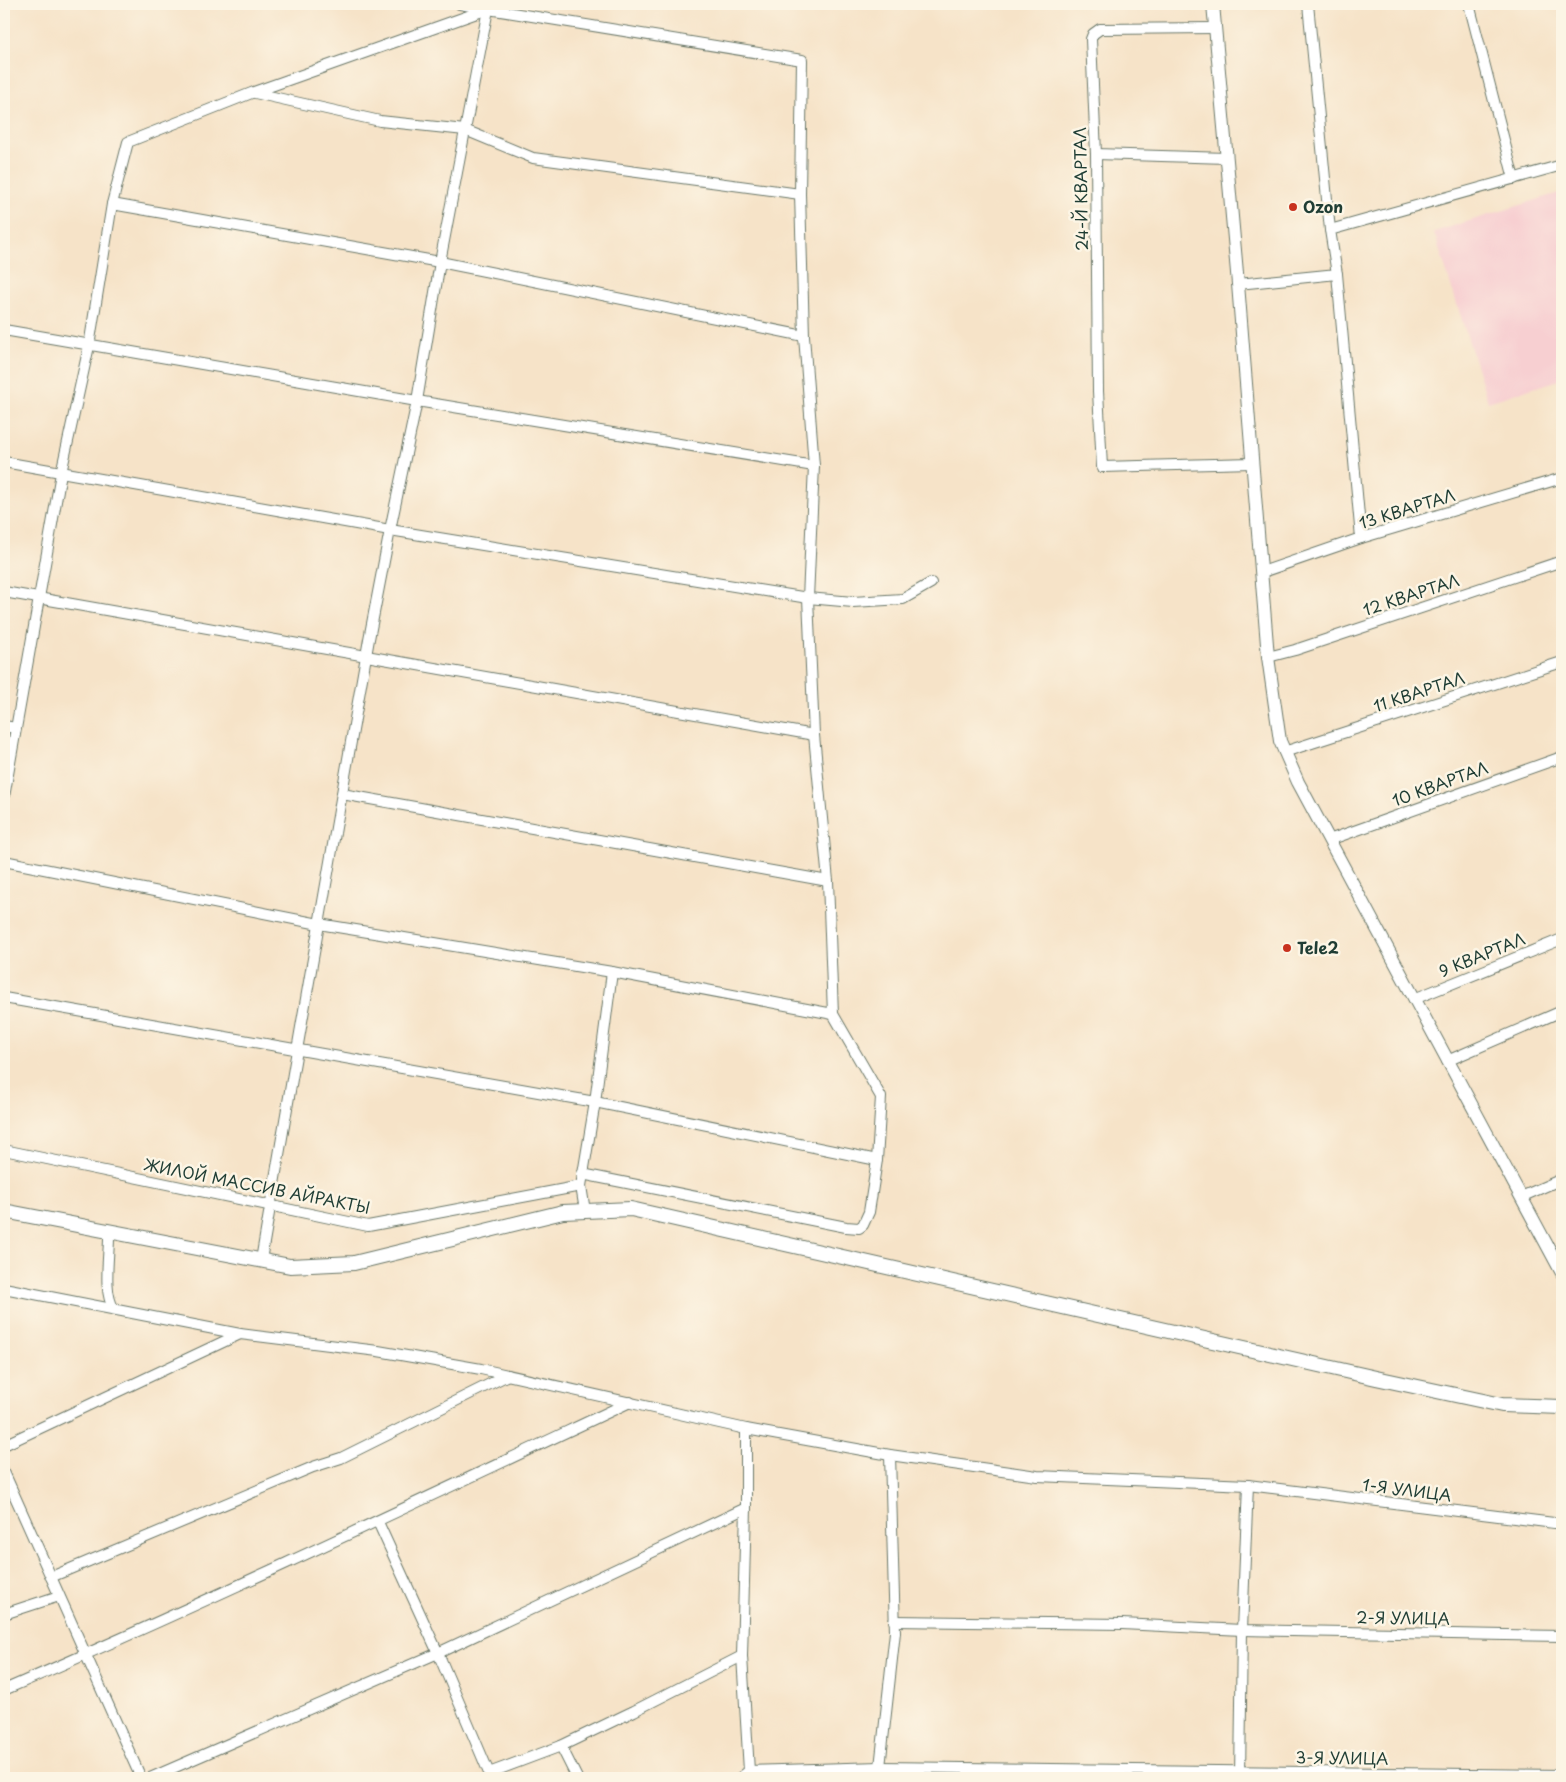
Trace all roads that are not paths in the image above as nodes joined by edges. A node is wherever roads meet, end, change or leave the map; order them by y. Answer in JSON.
{"nodes":[{"id":1,"x":460,"y":4,"type":"edge"},
{"id":2,"x":1213,"y":4,"type":"edge"},
{"id":3,"x":1308,"y":4,"type":"edge"},
{"id":4,"x":1469,"y":4,"type":"edge"},
{"id":5,"x":489,"y":6,"type":"edge"},
{"id":6,"x":1215,"y":28,"type":"junction"},
{"id":7,"x":254,"y":92,"type":"junction"},
{"id":8,"x":464,"y":130,"type":"junction"},
{"id":9,"x":1096,"y":154,"type":"junction"},
{"id":10,"x":1227,"y":158,"type":"junction"},
{"id":11,"x":1562,"y":165,"type":"edge"},
{"id":12,"x":1514,"y":179,"type":"junction"},
{"id":13,"x":800,"y":194,"type":"junction"},
{"id":14,"x":112,"y":204,"type":"junction"},
{"id":15,"x":1330,"y":230,"type":"junction"},
{"id":16,"x":440,"y":262,"type":"junction"},
{"id":17,"x":1337,"y":274,"type":"junction"},
{"id":18,"x":1238,"y":284,"type":"junction"},
{"id":19,"x":4,"y":330,"type":"edge"},
{"id":20,"x":804,"y":336,"type":"junction"},
{"id":21,"x":89,"y":346,"type":"junction"},
{"id":22,"x":417,"y":401,"type":"junction"},
{"id":23,"x":4,"y":462,"type":"edge"},
{"id":24,"x":1252,"y":463,"type":"junction"},
{"id":25,"x":814,"y":466,"type":"junction"},
{"id":26,"x":61,"y":473,"type":"junction"},
{"id":27,"x":1562,"y":478,"type":"edge"},
{"id":28,"x":390,"y":530,"type":"junction"},
{"id":29,"x":1361,"y":538,"type":"junction"},
{"id":30,"x":1562,"y":560,"type":"edge"},
{"id":31,"x":1262,"y":572,"type":"junction"},
{"id":32,"x":932,"y":583,"type":"dead end"},
{"id":33,"x":4,"y":592,"type":"edge"},
{"id":34,"x":39,"y":598,"type":"junction"},
{"id":35,"x":808,"y":598,"type":"junction"},
{"id":36,"x":366,"y":655,"type":"junction"},
{"id":37,"x":1268,"y":657,"type":"junction"},
{"id":38,"x":1562,"y":662,"type":"edge"},
{"id":39,"x":4,"y":726,"type":"edge"},
{"id":40,"x":16,"y":728,"type":"junction"},
{"id":41,"x":814,"y":735,"type":"junction"},
{"id":42,"x":1284,"y":752,"type":"junction"},
{"id":43,"x":1562,"y":757,"type":"edge"},
{"id":44,"x":342,"y":794,"type":"junction"},
{"id":45,"x":4,"y":797,"type":"edge"},
{"id":46,"x":1329,"y":840,"type":"junction"},
{"id":47,"x":4,"y":861,"type":"edge"},
{"id":48,"x":828,"y":881,"type":"junction"},
{"id":49,"x":319,"y":924,"type":"junction"},
{"id":50,"x":1562,"y":939,"type":"edge"},
{"id":51,"x":612,"y":972,"type":"junction"},
{"id":52,"x":4,"y":998,"type":"edge"},
{"id":53,"x":1414,"y":999,"type":"junction"},
{"id":54,"x":1562,"y":1011,"type":"edge"},
{"id":55,"x":833,"y":1014,"type":"junction"},
{"id":56,"x":297,"y":1050,"type":"junction"},
{"id":57,"x":1447,"y":1061,"type":"junction"},
{"id":58,"x":596,"y":1102,"type":"junction"},
{"id":59,"x":4,"y":1150,"type":"edge"},
{"id":60,"x":877,"y":1160,"type":"junction"},
{"id":61,"x":582,"y":1174,"type":"junction"},
{"id":62,"x":1562,"y":1179,"type":"edge"},
{"id":63,"x":581,"y":1186,"type":"junction"},
{"id":64,"x":1521,"y":1197,"type":"junction"},
{"id":65,"x":271,"y":1206,"type":"junction"},
{"id":66,"x":4,"y":1211,"type":"edge"},
{"id":67,"x":585,"y":1212,"type":"junction"},
{"id":68,"x":110,"y":1231,"type":"junction"},
{"id":69,"x":262,"y":1260,"type":"junction"},
{"id":70,"x":1562,"y":1273,"type":"edge"},
{"id":71,"x":4,"y":1288,"type":"edge"},
{"id":72,"x":114,"y":1309,"type":"junction"},
{"id":73,"x":240,"y":1334,"type":"junction"},
{"id":74,"x":508,"y":1375,"type":"junction"},
{"id":75,"x":630,"y":1402,"type":"junction"},
{"id":76,"x":1562,"y":1407,"type":"edge"},
{"id":77,"x":746,"y":1429,"type":"junction"},
{"id":78,"x":4,"y":1445,"type":"edge"},
{"id":79,"x":890,"y":1455,"type":"junction"},
{"id":80,"x":4,"y":1472,"type":"edge"},
{"id":81,"x":1248,"y":1486,"type":"junction"},
{"id":82,"x":746,"y":1508,"type":"junction"},
{"id":83,"x":378,"y":1522,"type":"junction"},
{"id":84,"x":1562,"y":1524,"type":"edge"},
{"id":85,"x":51,"y":1577,"type":"junction"},
{"id":86,"x":60,"y":1596,"type":"junction"},
{"id":87,"x":4,"y":1614,"type":"edge"},
{"id":88,"x":894,"y":1621,"type":"junction"},
{"id":89,"x":1242,"y":1630,"type":"junction"},
{"id":90,"x":1562,"y":1636,"type":"edge"},
{"id":91,"x":438,"y":1653,"type":"junction"},
{"id":92,"x":86,"y":1654,"type":"junction"},
{"id":93,"x":742,"y":1656,"type":"junction"},
{"id":94,"x":4,"y":1690,"type":"edge"},
{"id":95,"x":560,"y":1746,"type":"junction"},
{"id":96,"x":880,"y":1767,"type":"junction"},
{"id":97,"x":749,"y":1771,"type":"junction"},
{"id":98,"x":490,"y":1773,"type":"junction"},
{"id":99,"x":1241,"y":1775,"type":"edge"},
{"id":100,"x":1562,"y":1775,"type":"edge"},
{"id":101,"x":141,"y":1778,"type":"edge"},
{"id":102,"x":150,"y":1778,"type":"edge"},
{"id":103,"x":479,"y":1778,"type":"edge"},
{"id":104,"x":577,"y":1778,"type":"edge"},
{"id":105,"x":740,"y":1778,"type":"edge"},
{"id":106,"x":876,"y":1778,"type":"edge"}],
"edges":[{"from":1,"to":5,"type":"street"},
{"from":2,"to":6,"type":"street"},
{"from":3,"to":15,"type":"street"},
{"from":4,"to":12,"type":"street"},
{"from":5,"to":7,"type":"street"},
{"from":5,"to":8,"type":"street"},
{"from":5,"to":13,"type":"street"},
{"from":6,"to":9,"type":"street","name":"24-Й КВАРТАЛ"},
{"from":6,"to":10,"type":"street"},
{"from":7,"to":8,"type":"street"},
{"from":7,"to":14,"type":"street"},
{"from":8,"to":13,"type":"street"},
{"from":8,"to":16,"type":"street"},
{"from":9,"to":10,"type":"street"},
{"from":9,"to":24,"type":"street","name":"24-Й КВАРТАЛ"},
{"from":10,"to":18,"type":"street"},
{"from":11,"to":12,"type":"street"},
{"from":12,"to":15,"type":"street"},
{"from":13,"to":20,"type":"street"},
{"from":14,"to":16,"type":"street"},
{"from":14,"to":21,"type":"street"},
{"from":15,"to":17,"type":"street"},
{"from":16,"to":20,"type":"street"},
{"from":16,"to":22,"type":"street"},
{"from":17,"to":18,"type":"street"},
{"from":17,"to":29,"type":"street"},
{"from":18,"to":24,"type":"street"},
{"from":19,"to":21,"type":"street"},
{"from":20,"to":25,"type":"street"},
{"from":21,"to":22,"type":"street"},
{"from":21,"to":26,"type":"street"},
{"from":22,"to":25,"type":"street"},
{"from":22,"to":28,"type":"street"},
{"from":23,"to":26,"type":"street"},
{"from":24,"to":31,"type":"street"},
{"from":25,"to":35,"type":"street"},
{"from":26,"to":28,"type":"street"},
{"from":26,"to":34,"type":"street"},
{"from":27,"to":29,"type":"street","name":"13 КВАРТАЛ"},
{"from":28,"to":35,"type":"street"},
{"from":28,"to":36,"type":"street"},
{"from":29,"to":31,"type":"street","name":"13 КВАРТАЛ"},
{"from":30,"to":37,"type":"street","name":"12 КВАРТАЛ"},
{"from":31,"to":37,"type":"street"},
{"from":32,"to":35,"type":"street"},
{"from":33,"to":34,"type":"street"},
{"from":34,"to":36,"type":"street"},
{"from":34,"to":40,"type":"street"},
{"from":35,"to":41,"type":"street"},
{"from":36,"to":41,"type":"street"},
{"from":36,"to":44,"type":"street"},
{"from":37,"to":42,"type":"street"},
{"from":38,"to":42,"type":"street","name":"11 КВАРТАЛ"},
{"from":39,"to":40,"type":"street"},
{"from":40,"to":45,"type":"street"},
{"from":41,"to":48,"type":"street"},
{"from":42,"to":46,"type":"street"},
{"from":43,"to":46,"type":"street","name":"10 КВАРТАЛ"},
{"from":44,"to":48,"type":"street"},
{"from":44,"to":49,"type":"street"},
{"from":46,"to":53,"type":"street"},
{"from":47,"to":49,"type":"street"},
{"from":48,"to":55,"type":"street"},
{"from":49,"to":51,"type":"street"},
{"from":49,"to":56,"type":"street"},
{"from":50,"to":53,"type":"street","name":"9 КВАРТАЛ"},
{"from":51,"to":55,"type":"street"},
{"from":51,"to":58,"type":"street"},
{"from":52,"to":56,"type":"street"},
{"from":53,"to":57,"type":"street"},
{"from":54,"to":57,"type":"street"},
{"from":55,"to":60,"type":"street"},
{"from":56,"to":58,"type":"street"},
{"from":56,"to":65,"type":"street"},
{"from":57,"to":64,"type":"street"},
{"from":58,"to":60,"type":"street"},
{"from":58,"to":61,"type":"street"},
{"from":59,"to":65,"type":"street","name":"ЖИЛОЙ МАССИВ АЙРАКТЫ"},
{"from":60,"to":61,"type":"street"},
{"from":61,"to":63,"type":"street"},
{"from":62,"to":64,"type":"street"},
{"from":63,"to":65,"type":"street","name":"ЖИЛОЙ МАССИВ АЙРАКТЫ"},
{"from":63,"to":67,"type":"street"},
{"from":64,"to":70,"type":"street"},
{"from":65,"to":69,"type":"street"},
{"from":66,"to":68,"type":"main road"},
{"from":67,"to":69,"type":"main road"},
{"from":67,"to":76,"type":"main road"},
{"from":68,"to":69,"type":"main road"},
{"from":68,"to":72,"type":"street"},
{"from":71,"to":72,"type":"street","name":"1-Я УЛИЦА"},
{"from":72,"to":73,"type":"street","name":"1-Я УЛИЦА"},
{"from":73,"to":74,"type":"street","name":"1-Я УЛИЦА"},
{"from":73,"to":78,"type":"street"},
{"from":74,"to":75,"type":"street","name":"1-Я УЛИЦА"},
{"from":74,"to":85,"type":"street"},
{"from":75,"to":77,"type":"street","name":"1-Я УЛИЦА"},
{"from":75,"to":83,"type":"street"},
{"from":77,"to":79,"type":"street","name":"1-Я УЛИЦА"},
{"from":77,"to":82,"type":"street"},
{"from":79,"to":81,"type":"street","name":"1-Я УЛИЦА"},
{"from":79,"to":88,"type":"street"},
{"from":80,"to":85,"type":"street"},
{"from":81,"to":84,"type":"street","name":"1-Я УЛИЦА"},
{"from":81,"to":89,"type":"street"},
{"from":82,"to":91,"type":"street"},
{"from":82,"to":93,"type":"street"},
{"from":83,"to":91,"type":"street"},
{"from":83,"to":92,"type":"street"},
{"from":85,"to":86,"type":"street"},
{"from":86,"to":87,"type":"street"},
{"from":86,"to":92,"type":"street"},
{"from":88,"to":89,"type":"street","name":"2-Я УЛИЦА"},
{"from":88,"to":96,"type":"street"},
{"from":89,"to":90,"type":"street","name":"2-Я УЛИЦА"},
{"from":89,"to":99,"type":"street"},
{"from":91,"to":98,"type":"street"},
{"from":91,"to":102,"type":"street"},
{"from":92,"to":94,"type":"street"},
{"from":92,"to":101,"type":"street"},
{"from":93,"to":95,"type":"street"},
{"from":93,"to":97,"type":"street"},
{"from":95,"to":98,"type":"street"},
{"from":95,"to":104,"type":"street"},
{"from":96,"to":97,"type":"street","name":"3-Я УЛИЦА"},
{"from":96,"to":99,"type":"street","name":"3-Я УЛИЦА"},
{"from":96,"to":106,"type":"street"},
{"from":97,"to":105,"type":"street"},
{"from":98,"to":103,"type":"street"},
{"from":99,"to":100,"type":"street","name":"3-Я УЛИЦА"}]}
